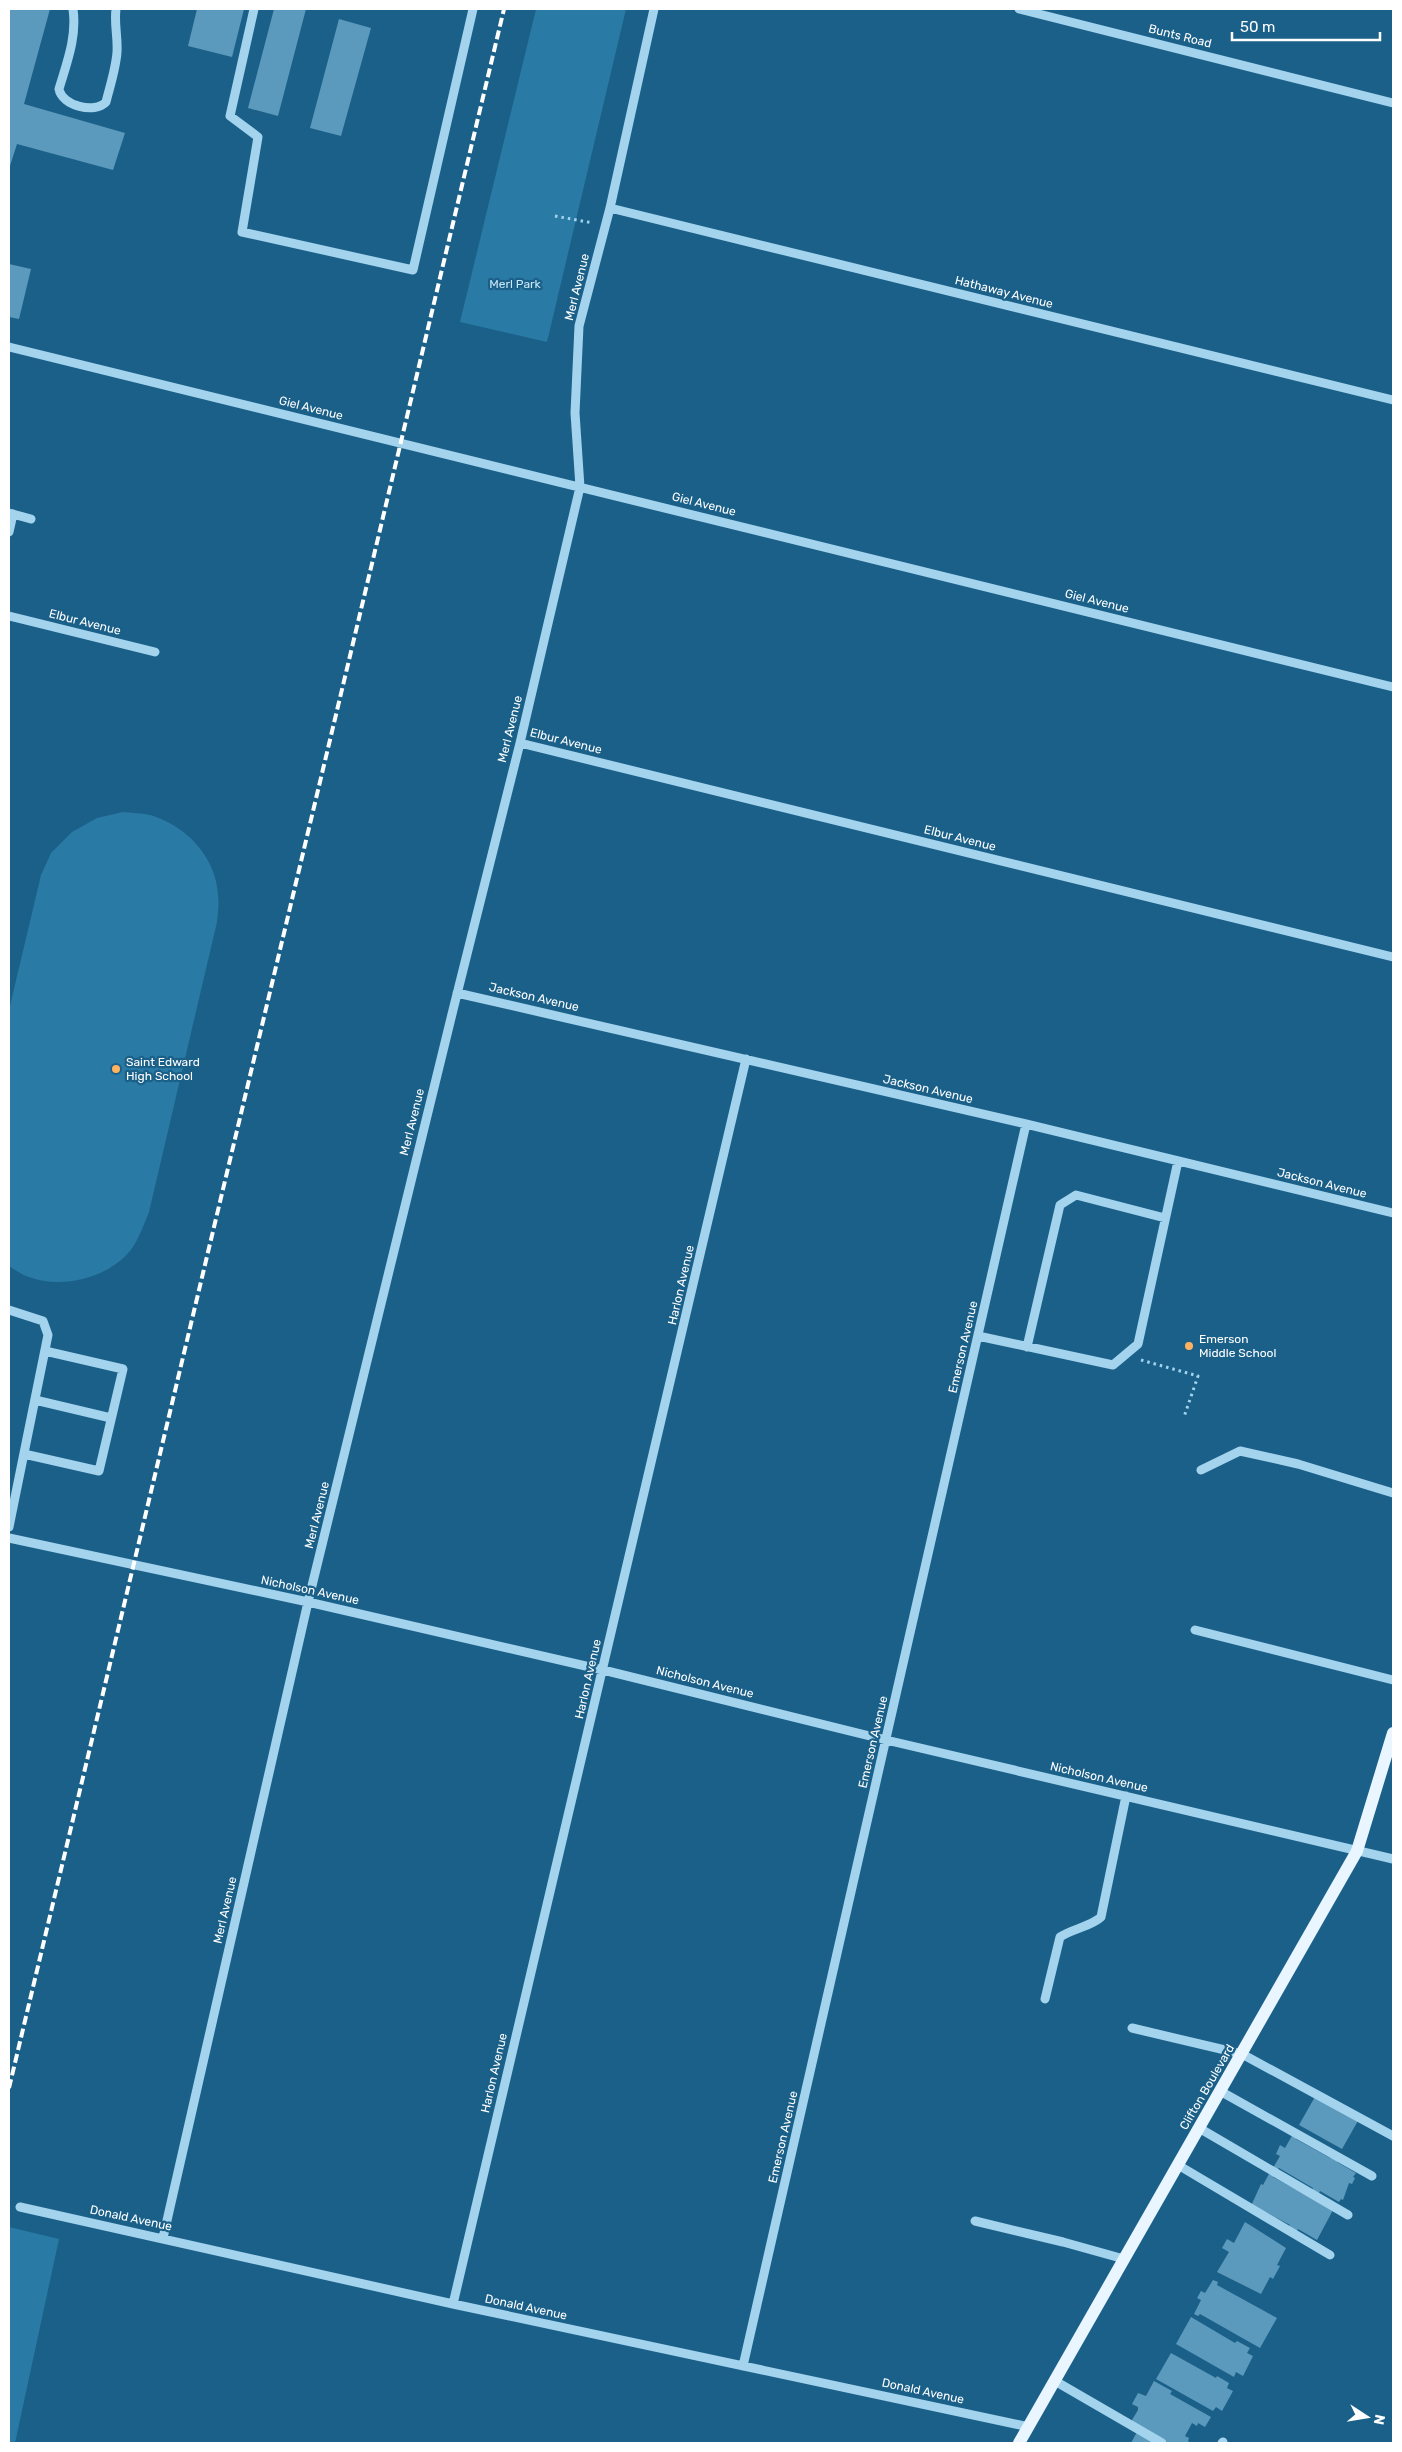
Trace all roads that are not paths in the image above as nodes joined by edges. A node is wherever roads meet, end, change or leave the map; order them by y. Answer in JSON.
{"nodes":[{"id":1,"x":74,"y":9,"type":"edge"},
{"id":2,"x":116,"y":9,"type":"edge"},
{"id":3,"x":254,"y":9,"type":"edge"},
{"id":4,"x":473,"y":9,"type":"edge"},
{"id":5,"x":654,"y":9,"type":"edge"},
{"id":6,"x":1019,"y":9,"type":"edge"},
{"id":7,"x":1393,"y":103,"type":"edge"},
{"id":8,"x":610,"y":208,"type":"junction"},
{"id":9,"x":9,"y":346,"type":"edge"},
{"id":10,"x":1393,"y":400,"type":"edge"},
{"id":11,"x":580,"y":487,"type":"junction"},
{"id":12,"x":11,"y":513,"type":"edge"},
{"id":13,"x":31,"y":518,"type":"dead end"},
{"id":14,"x":9,"y":532,"type":"edge"},
{"id":15,"x":9,"y":616,"type":"edge"},
{"id":16,"x":155,"y":652,"type":"dead end"},
{"id":17,"x":1393,"y":686,"type":"edge"},
{"id":18,"x":520,"y":743,"type":"junction"},
{"id":19,"x":1393,"y":957,"type":"edge"},
{"id":20,"x":457,"y":992,"type":"junction"},
{"id":21,"x":746,"y":1059,"type":"junction"},
{"id":22,"x":1026,"y":1124,"type":"junction"},
{"id":23,"x":1178,"y":1161,"type":"junction"},
{"id":24,"x":1393,"y":1213,"type":"edge"},
{"id":25,"x":1165,"y":1218,"type":"junction"},
{"id":26,"x":9,"y":1310,"type":"edge"},
{"id":27,"x":978,"y":1336,"type":"junction"},
{"id":28,"x":1027,"y":1347,"type":"junction"},
{"id":29,"x":45,"y":1351,"type":"junction"},
{"id":30,"x":35,"y":1400,"type":"junction"},
{"id":31,"x":111,"y":1418,"type":"junction"},
{"id":32,"x":24,"y":1454,"type":"junction"},
{"id":33,"x":1201,"y":1470,"type":"dead end"},
{"id":34,"x":1393,"y":1493,"type":"edge"},
{"id":35,"x":9,"y":1527,"type":"edge"},
{"id":36,"x":9,"y":1538,"type":"edge"},
{"id":37,"x":308,"y":1602,"type":"junction"},
{"id":38,"x":1195,"y":1630,"type":"dead end"},
{"id":39,"x":603,"y":1670,"type":"junction"},
{"id":40,"x":1393,"y":1680,"type":"edge"},
{"id":41,"x":1393,"y":1733,"type":"edge"},
{"id":42,"x":886,"y":1740,"type":"junction"},
{"id":43,"x":1126,"y":1796,"type":"junction"},
{"id":44,"x":1357,"y":1850,"type":"junction"},
{"id":45,"x":1393,"y":1859,"type":"edge"},
{"id":46,"x":1045,"y":1999,"type":"dead end"},
{"id":47,"x":1132,"y":2028,"type":"dead end"},
{"id":48,"x":1242,"y":2054,"type":"junction"},
{"id":49,"x":1220,"y":2091,"type":"junction"},
{"id":50,"x":1199,"y":2128,"type":"junction"},
{"id":51,"x":1393,"y":2136,"type":"edge"},
{"id":52,"x":1178,"y":2165,"type":"junction"},
{"id":53,"x":1372,"y":2176,"type":"dead end"},
{"id":54,"x":20,"y":2207,"type":"dead end"},
{"id":55,"x":1348,"y":2215,"type":"dead end"},
{"id":56,"x":975,"y":2221,"type":"dead end"},
{"id":57,"x":163,"y":2238,"type":"junction"},
{"id":58,"x":1330,"y":2255,"type":"dead end"},
{"id":59,"x":1124,"y":2259,"type":"junction"},
{"id":60,"x":453,"y":2304,"type":"junction"},
{"id":61,"x":743,"y":2366,"type":"junction"},
{"id":62,"x":1055,"y":2381,"type":"junction"},
{"id":63,"x":1029,"y":2427,"type":"junction"},
{"id":64,"x":1019,"y":2443,"type":"edge"},
{"id":65,"x":1162,"y":2443,"type":"edge"}],
"edges":[{"from":1,"to":2,"type":"street"},
{"from":3,"to":4,"type":"street"},
{"from":5,"to":8,"type":"street","name":"Merl Avenue"},
{"from":6,"to":7,"type":"street","name":"Bunts Road"},
{"from":8,"to":10,"type":"street","name":"Hathaway Avenue"},
{"from":8,"to":11,"type":"street","name":"Merl Avenue"},
{"from":9,"to":11,"type":"street","name":"Giel Avenue"},
{"from":11,"to":17,"type":"street","name":"Giel Avenue"},
{"from":11,"to":18,"type":"street","name":"Merl Avenue"},
{"from":12,"to":13,"type":"street"},
{"from":12,"to":14,"type":"street"},
{"from":15,"to":16,"type":"street","name":"Elbur Avenue"},
{"from":18,"to":19,"type":"street","name":"Elbur Avenue"},
{"from":18,"to":20,"type":"street","name":"Merl Avenue"},
{"from":20,"to":21,"type":"street","name":"Jackson Avenue"},
{"from":20,"to":37,"type":"street","name":"Merl Avenue"},
{"from":21,"to":22,"type":"street","name":"Jackson Avenue"},
{"from":21,"to":39,"type":"street","name":"Harlon Avenue"},
{"from":22,"to":23,"type":"street","name":"Jackson Avenue"},
{"from":22,"to":27,"type":"street","name":"Emerson Avenue"},
{"from":23,"to":24,"type":"street","name":"Jackson Avenue"},
{"from":23,"to":25,"type":"street"},
{"from":25,"to":28,"type":"street"},
{"from":25,"to":28,"type":"street"},
{"from":26,"to":29,"type":"street"},
{"from":27,"to":28,"type":"street"},
{"from":27,"to":42,"type":"street","name":"Emerson Avenue"},
{"from":29,"to":30,"type":"street"},
{"from":29,"to":31,"type":"street"},
{"from":30,"to":31,"type":"street"},
{"from":30,"to":32,"type":"street"},
{"from":31,"to":32,"type":"street"},
{"from":32,"to":35,"type":"street"},
{"from":33,"to":34,"type":"street"},
{"from":36,"to":37,"type":"street","name":"Nicholson Avenue"},
{"from":37,"to":39,"type":"street","name":"Nicholson Avenue"},
{"from":37,"to":57,"type":"street","name":"Merl Avenue"},
{"from":38,"to":40,"type":"street"},
{"from":39,"to":42,"type":"street","name":"Nicholson Avenue"},
{"from":39,"to":60,"type":"street","name":"Harlon Avenue"},
{"from":41,"to":44,"type":"main road","name":"Clifton Boulevard"},
{"from":42,"to":43,"type":"street","name":"Nicholson Avenue"},
{"from":42,"to":61,"type":"street","name":"Emerson Avenue"},
{"from":43,"to":44,"type":"street","name":"Nicholson Avenue"},
{"from":43,"to":46,"type":"street"},
{"from":44,"to":45,"type":"street","name":"Nicholson Avenue"},
{"from":44,"to":48,"type":"main road","name":"Clifton Boulevard"},
{"from":47,"to":48,"type":"street"},
{"from":48,"to":49,"type":"main road","name":"Clifton Boulevard"},
{"from":48,"to":51,"type":"street"},
{"from":49,"to":50,"type":"main road","name":"Clifton Boulevard"},
{"from":49,"to":53,"type":"street"},
{"from":50,"to":52,"type":"main road","name":"Clifton Boulevard"},
{"from":50,"to":55,"type":"street"},
{"from":52,"to":58,"type":"street"},
{"from":52,"to":59,"type":"main road","name":"Clifton Boulevard"},
{"from":54,"to":57,"type":"street","name":"Donald Avenue"},
{"from":56,"to":59,"type":"street"},
{"from":57,"to":60,"type":"street","name":"Donald Avenue"},
{"from":59,"to":62,"type":"main road","name":"Clifton Boulevard"},
{"from":60,"to":61,"type":"street","name":"Donald Avenue"},
{"from":61,"to":63,"type":"street","name":"Donald Avenue"},
{"from":62,"to":63,"type":"main road","name":"Clifton Boulevard"},
{"from":62,"to":65,"type":"street"},
{"from":63,"to":64,"type":"main road","name":"Clifton Boulevard"}]}
